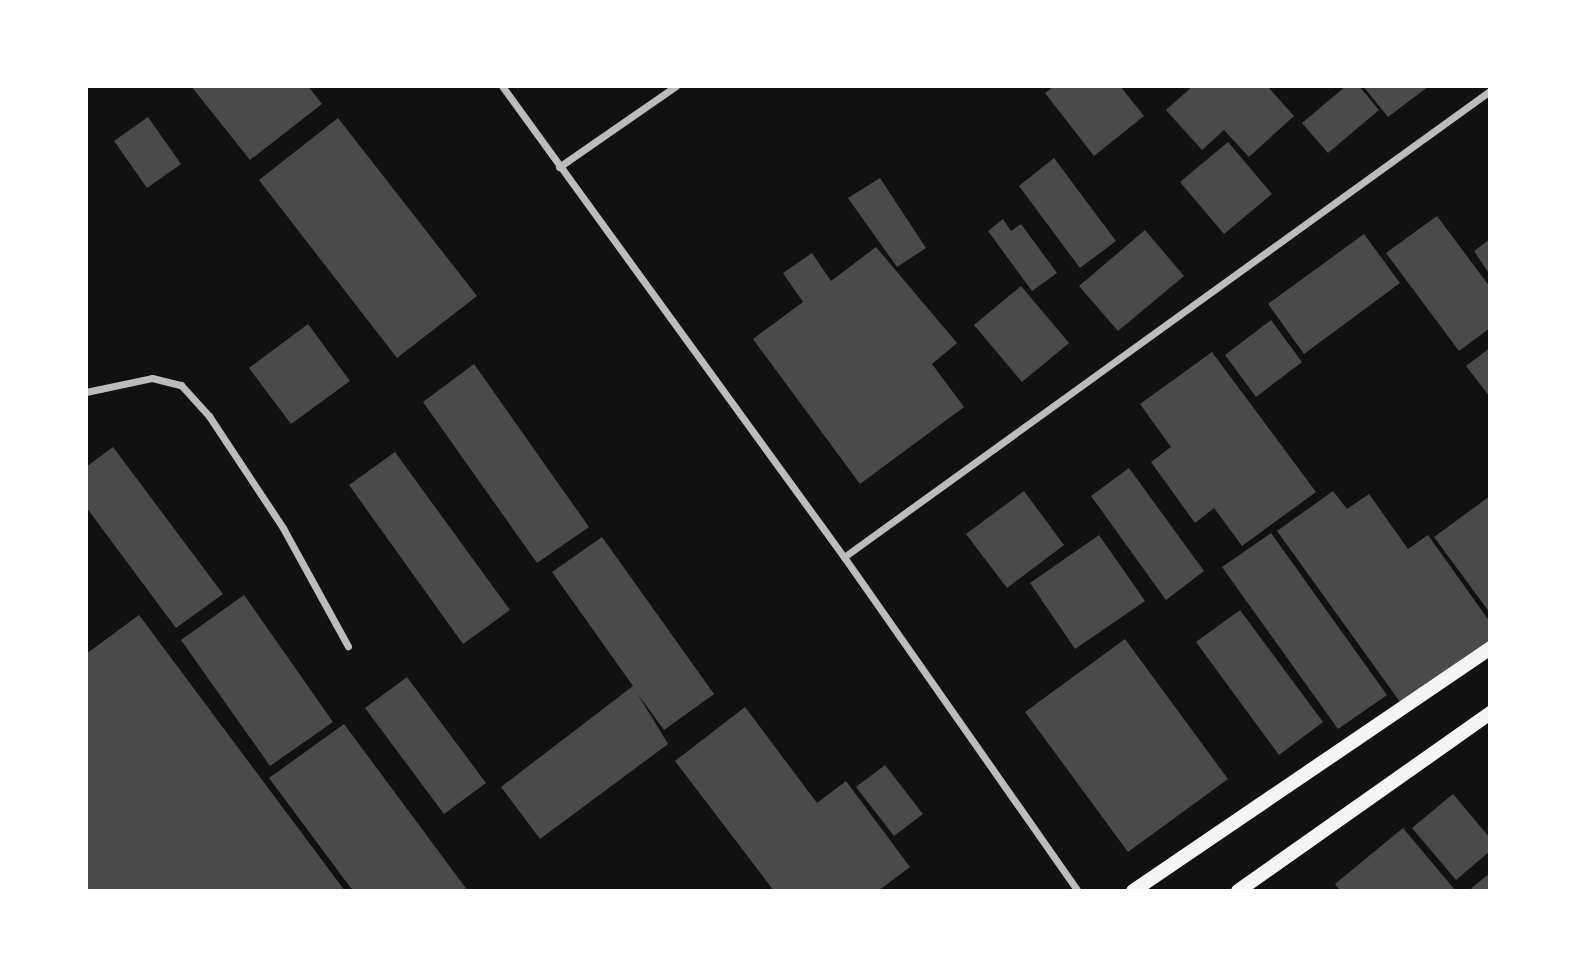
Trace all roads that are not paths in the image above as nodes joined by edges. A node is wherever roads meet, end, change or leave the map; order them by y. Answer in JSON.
{"nodes":[{"id":1,"x":502,"y":86,"type":"edge"},
{"id":2,"x":676,"y":86,"type":"edge"},
{"id":3,"x":1490,"y":91,"type":"edge"},
{"id":4,"x":559,"y":167,"type":"junction"},
{"id":5,"x":86,"y":391,"type":"edge"},
{"id":6,"x":845,"y":557,"type":"junction"},
{"id":7,"x":348,"y":646,"type":"dead end"},
{"id":8,"x":1490,"y":648,"type":"edge"},
{"id":9,"x":1490,"y":713,"type":"edge"},
{"id":10,"x":1078,"y":891,"type":"edge"},
{"id":11,"x":1133,"y":891,"type":"edge"},
{"id":12,"x":1238,"y":891,"type":"edge"}],
"edges":[{"from":1,"to":4,"type":"street"},
{"from":2,"to":4,"type":"street"},
{"from":3,"to":6,"type":"street"},
{"from":4,"to":6,"type":"street"},
{"from":5,"to":7,"type":"street"},
{"from":6,"to":10,"type":"street"},
{"from":8,"to":11,"type":"main road"},
{"from":9,"to":12,"type":"main road"}]}
